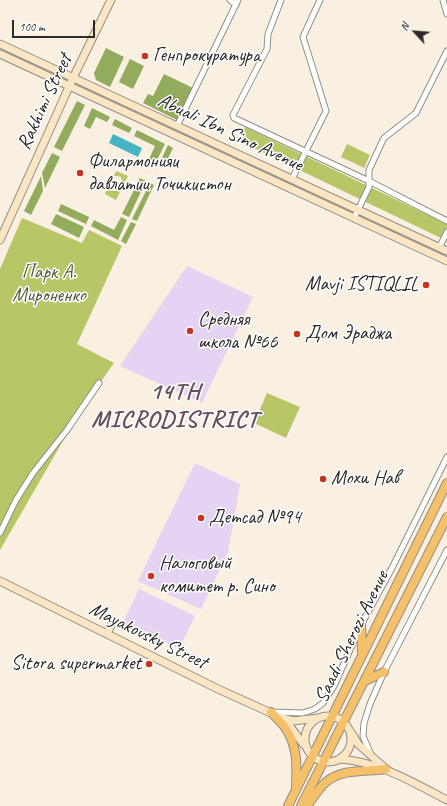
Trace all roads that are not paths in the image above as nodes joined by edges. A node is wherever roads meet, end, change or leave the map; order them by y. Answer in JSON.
{"nodes":[{"id":1,"x":111,"y":0,"type":"edge"},
{"id":2,"x":230,"y":0,"type":"edge"},
{"id":3,"x":281,"y":0,"type":"edge"},
{"id":4,"x":320,"y":0,"type":"edge"},
{"id":5,"x":442,"y":0,"type":"edge"},
{"id":6,"x":237,"y":2,"type":"edge"},
{"id":7,"x":447,"y":14,"type":"edge"},
{"id":8,"x":0,"y":44,"type":"edge"},
{"id":9,"x":447,"y":51,"type":"edge"},
{"id":10,"x":0,"y":54,"type":"edge"},
{"id":11,"x":73,"y":78,"type":"junction"},
{"id":12,"x":69,"y":87,"type":"junction"},
{"id":13,"x":177,"y":126,"type":"junction"},
{"id":14,"x":306,"y":152,"type":"junction"},
{"id":15,"x":292,"y":179,"type":"junction"},
{"id":16,"x":369,"y":180,"type":"junction"},
{"id":17,"x":358,"y":210,"type":"junction"},
{"id":18,"x":354,"y":218,"type":"junction"},
{"id":19,"x":447,"y":221,"type":"edge"},
{"id":20,"x":447,"y":232,"type":"edge"},
{"id":21,"x":0,"y":240,"type":"edge"},
{"id":22,"x":439,"y":248,"type":"junction"},
{"id":23,"x":447,"y":251,"type":"edge"},
{"id":24,"x":447,"y":261,"type":"edge"},
{"id":25,"x":99,"y":383,"type":"dead end"},
{"id":26,"x":447,"y":457,"type":"edge"},
{"id":27,"x":447,"y":482,"type":"edge"},
{"id":28,"x":447,"y":517,"type":"edge"},
{"id":29,"x":0,"y":533,"type":"edge"},
{"id":30,"x":447,"y":550,"type":"edge"},
{"id":31,"x":440,"y":563,"type":"junction"},
{"id":32,"x":447,"y":566,"type":"edge"},
{"id":33,"x":0,"y":582,"type":"edge"},
{"id":34,"x":361,"y":625,"type":"junction"},
{"id":35,"x":111,"y":626,"type":"dead end"},
{"id":36,"x":107,"y":634,"type":"junction"},
{"id":37,"x":362,"y":654,"type":"junction"},
{"id":38,"x":384,"y":672,"type":"junction"},
{"id":39,"x":365,"y":681,"type":"junction"},
{"id":40,"x":271,"y":712,"type":"junction"},
{"id":41,"x":332,"y":716,"type":"junction"},
{"id":42,"x":282,"y":718,"type":"junction"},
{"id":43,"x":318,"y":718,"type":"junction"},
{"id":44,"x":343,"y":722,"type":"junction"},
{"id":45,"x":349,"y":730,"type":"junction"},
{"id":46,"x":306,"y":747,"type":"junction"},
{"id":47,"x":371,"y":756,"type":"junction"},
{"id":48,"x":312,"y":757,"type":"junction"},
{"id":49,"x":340,"y":759,"type":"junction"},
{"id":50,"x":323,"y":762,"type":"junction"},
{"id":51,"x":386,"y":769,"type":"junction"},
{"id":52,"x":295,"y":792,"type":"junction"},
{"id":53,"x":447,"y":800,"type":"edge"},
{"id":54,"x":288,"y":806,"type":"edge"},
{"id":55,"x":301,"y":806,"type":"edge"},
{"id":56,"x":307,"y":806,"type":"edge"}],
"edges":[{"from":1,"to":11,"type":"street","name":"Rakhimi Street"},
{"from":2,"to":6,"type":"street"},
{"from":3,"to":14,"type":"street"},
{"from":4,"to":14,"type":"street"},
{"from":5,"to":7,"type":"street"},
{"from":6,"to":13,"type":"street"},
{"from":8,"to":11,"type":"street","name":"Abuali Ibn Sino Avenue"},
{"from":9,"to":16,"type":"street"},
{"from":10,"to":12,"type":"street","name":"Abuali Ibn Sino Avenue"},
{"from":11,"to":12,"type":"street","name":"Rakhimi Street"},
{"from":11,"to":13,"type":"street","name":"Abuali Ibn Sino Avenue"},
{"from":12,"to":18,"type":"street","name":"Abuali Ibn Sino Avenue"},
{"from":12,"to":21,"type":"street","name":"Rakhimi Street"},
{"from":13,"to":15,"type":"street","name":"Abuali Ibn Sino Avenue"},
{"from":14,"to":15,"type":"street"},
{"from":14,"to":16,"type":"street"},
{"from":15,"to":17,"type":"street","name":"Abuali Ibn Sino Avenue"},
{"from":16,"to":17,"type":"street"},
{"from":16,"to":19,"type":"street"},
{"from":17,"to":18,"type":"street"},
{"from":17,"to":22,"type":"street","name":"Abuali Ibn Sino Avenue"},
{"from":18,"to":24,"type":"street","name":"Abuali Ibn Sino Avenue"},
{"from":20,"to":22,"type":"street"},
{"from":22,"to":23,"type":"street","name":"Abuali Ibn Sino Avenue"},
{"from":25,"to":29,"type":"street"},
{"from":26,"to":34,"type":"street"},
{"from":27,"to":37,"type":"main road","name":"Saadi Sherozi Avenue"},
{"from":28,"to":39,"type":"main road","name":"Saadi Sherozi Avenue"},
{"from":30,"to":31,"type":"street"},
{"from":31,"to":32,"type":"street"},
{"from":31,"to":38,"type":"street"},
{"from":33,"to":36,"type":"street","name":"Mayakovsky Street"},
{"from":34,"to":37,"type":"main road"},
{"from":34,"to":40,"type":"street"},
{"from":35,"to":36,"type":"street"},
{"from":36,"to":40,"type":"street","name":"Mayakovsky Street"},
{"from":37,"to":41,"type":"main road","name":"Saadi Sherozi Avenue"},
{"from":38,"to":39,"type":"main road"},
{"from":38,"to":47,"type":"street"},
{"from":39,"to":44,"type":"main road","name":"Saadi Sherozi Avenue"},
{"from":40,"to":42,"type":"street","name":"Mayakovsky Street"},
{"from":40,"to":52,"type":"main road"},
{"from":41,"to":43,"type":"street","name":"Mayakovsky Street"},
{"from":41,"to":44,"type":"street"},
{"from":41,"to":48,"type":"main road","name":"Saadi Sherozi Avenue"},
{"from":42,"to":43,"type":"street","name":"Mayakovsky Street"},
{"from":42,"to":46,"type":"street","name":"Mayakovsky Street"},
{"from":43,"to":46,"type":"street"},
{"from":44,"to":45,"type":"street"},
{"from":44,"to":50,"type":"main road","name":"Saadi Sherozi Avenue"},
{"from":45,"to":47,"type":"street"},
{"from":45,"to":49,"type":"street"},
{"from":46,"to":48,"type":"street","name":"Mayakovsky Street"},
{"from":47,"to":51,"type":"street"},
{"from":48,"to":50,"type":"street"},
{"from":48,"to":52,"type":"main road","name":"Saadi Sherozi Avenue"},
{"from":49,"to":50,"type":"street"},
{"from":49,"to":51,"type":"street"},
{"from":50,"to":55,"type":"main road","name":"Saadi Sherozi Avenue"},
{"from":51,"to":53,"type":"street"},
{"from":51,"to":56,"type":"main road"},
{"from":52,"to":54,"type":"main road","name":"Saadi Sherozi Avenue"}]}
